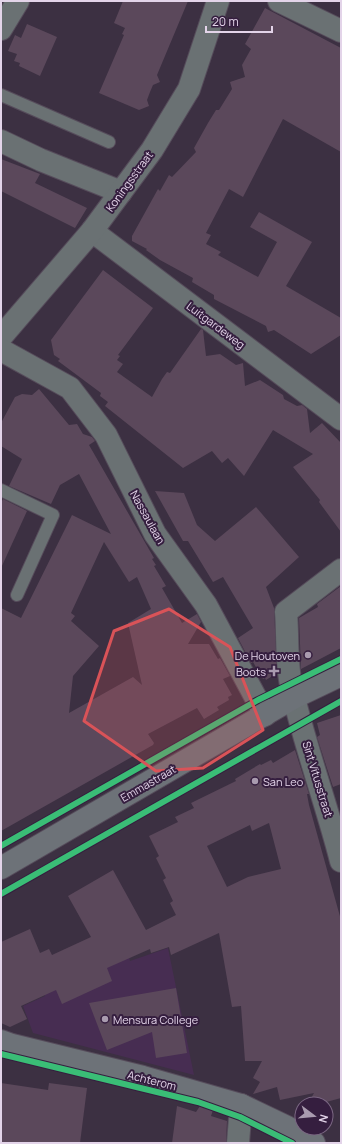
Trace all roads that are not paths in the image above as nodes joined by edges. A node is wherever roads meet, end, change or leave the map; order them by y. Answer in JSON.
{"nodes":[{"id":1,"x":18,"y":1,"type":"edge"},
{"id":2,"x":218,"y":1,"type":"edge"},
{"id":3,"x":279,"y":1,"type":"edge"},
{"id":4,"x":1,"y":29,"type":"edge"},
{"id":5,"x":341,"y":31,"type":"edge"},
{"id":6,"x":1,"y":96,"type":"edge"},
{"id":7,"x":1,"y":141,"type":"edge"},
{"id":8,"x":109,"y":142,"type":"dead end"},
{"id":9,"x":121,"y":192,"type":"junction"},
{"id":10,"x":92,"y":231,"type":"junction"},
{"id":11,"x":1,"y":337,"type":"edge"},
{"id":12,"x":1,"y":350,"type":"edge"},
{"id":13,"x":341,"y":419,"type":"edge"},
{"id":14,"x":1,"y":490,"type":"edge"},
{"id":15,"x":341,"y":570,"type":"edge"},
{"id":16,"x":17,"y":595,"type":"dead end"},
{"id":17,"x":341,"y":675,"type":"edge"},
{"id":18,"x":294,"y":697,"type":"junction"},
{"id":19,"x":265,"y":715,"type":"junction"},
{"id":20,"x":341,"y":861,"type":"edge"},
{"id":21,"x":1,"y":868,"type":"edge"},
{"id":22,"x":1,"y":1041,"type":"edge"},
{"id":23,"x":241,"y":1105,"type":"junction"},
{"id":24,"x":238,"y":1143,"type":"edge"},
{"id":25,"x":314,"y":1143,"type":"edge"}],
"edges":[{"from":1,"to":4,"type":"street"},
{"from":2,"to":9,"type":"street","name":"Koningsstraat"},
{"from":3,"to":5,"type":"street"},
{"from":6,"to":8,"type":"lane"},
{"from":7,"to":9,"type":"street"},
{"from":9,"to":10,"type":"street","name":"Koningsstraat"},
{"from":10,"to":11,"type":"street","name":"Koningsstraat"},
{"from":10,"to":13,"type":"street","name":"Luitgardeweg"},
{"from":12,"to":19,"type":"street","name":"Nassaulaan"},
{"from":14,"to":16,"type":"lane"},
{"from":15,"to":18,"type":"street"},
{"from":17,"to":18,"type":"main road","name":"Emmastraat"},
{"from":18,"to":19,"type":"main road","name":"Emmastraat"},
{"from":18,"to":20,"type":"street","name":"Sint Vitusstraat"},
{"from":19,"to":21,"type":"main road","name":"Emmastraat"},
{"from":22,"to":23,"type":"main road","name":"Achterom"},
{"from":23,"to":24,"type":"street"},
{"from":23,"to":25,"type":"main road","name":"Achterom"}]}
